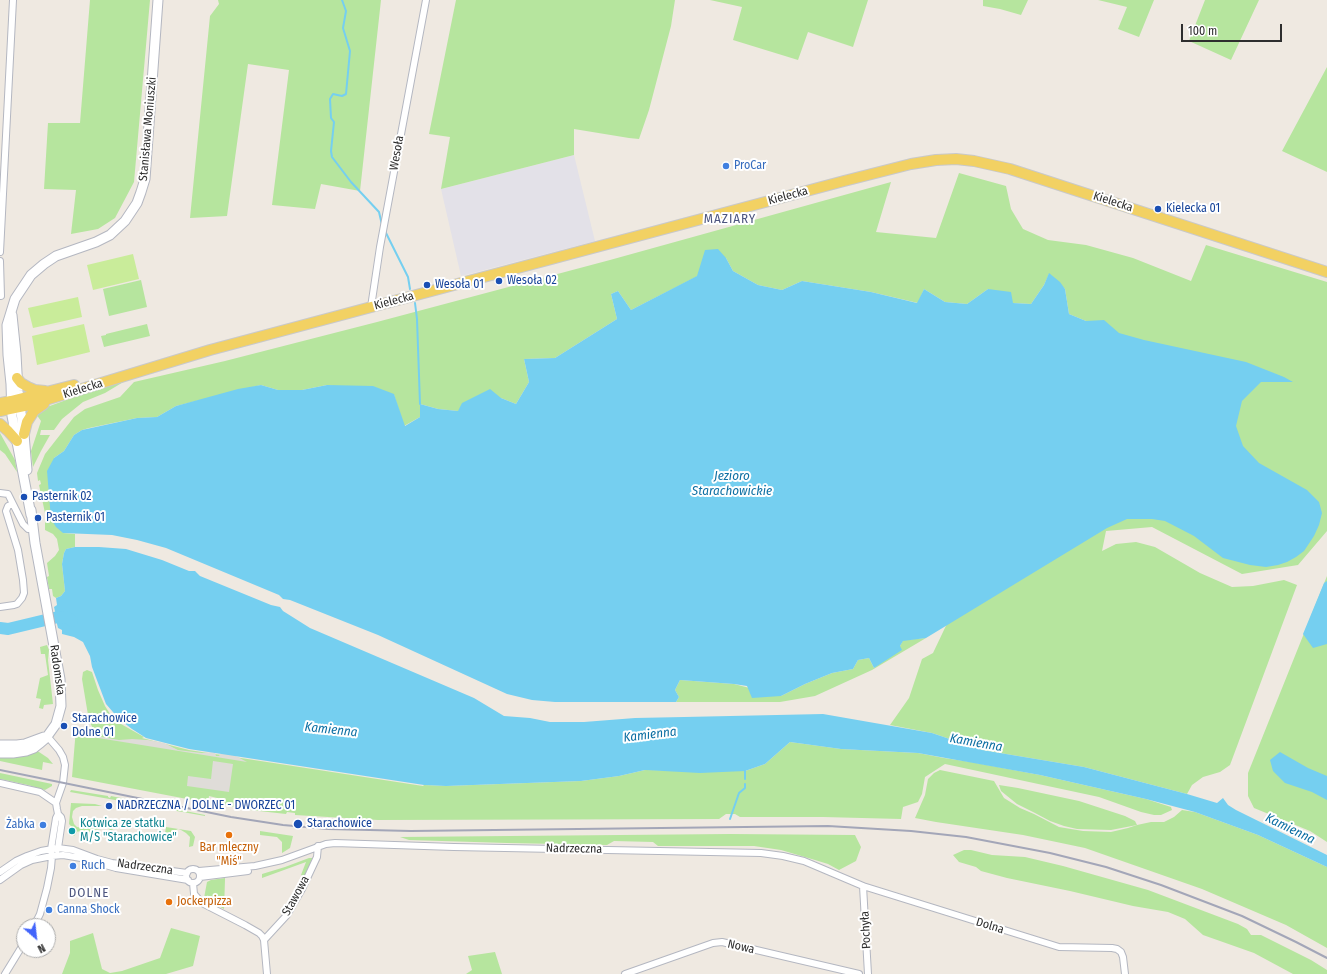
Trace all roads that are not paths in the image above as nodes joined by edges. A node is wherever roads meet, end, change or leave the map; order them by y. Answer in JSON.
{"nodes":[{"id":1,"x":13,"y":0,"type":"edge"},
{"id":2,"x":158,"y":0,"type":"edge"},
{"id":3,"x":426,"y":0,"type":"edge"},
{"id":4,"x":0,"y":252,"type":"edge"},
{"id":5,"x":0,"y":261,"type":"edge"},
{"id":6,"x":1327,"y":272,"type":"edge"},
{"id":7,"x":1,"y":296,"type":"dead end"},
{"id":8,"x":371,"y":307,"type":"junction"},
{"id":9,"x":12,"y":312,"type":"junction"},
{"id":10,"x":200,"y":353,"type":"junction"},
{"id":11,"x":17,"y":378,"type":"junction"},
{"id":12,"x":49,"y":391,"type":"junction"},
{"id":13,"x":68,"y":393,"type":"junction"},
{"id":14,"x":0,"y":403,"type":"edge"},
{"id":15,"x":15,"y":404,"type":"junction"},
{"id":16,"x":0,"y":411,"type":"edge"},
{"id":17,"x":0,"y":424,"type":"edge"},
{"id":18,"x":24,"y":434,"type":"junction"},
{"id":19,"x":17,"y":442,"type":"junction"},
{"id":20,"x":0,"y":493,"type":"edge"},
{"id":21,"x":13,"y":504,"type":"junction"},
{"id":22,"x":31,"y":515,"type":"junction"},
{"id":23,"x":33,"y":529,"type":"junction"},
{"id":24,"x":0,"y":607,"type":"edge"},
{"id":25,"x":47,"y":736,"type":"junction"},
{"id":26,"x":0,"y":744,"type":"edge"},
{"id":27,"x":0,"y":753,"type":"edge"},
{"id":28,"x":0,"y":783,"type":"edge"},
{"id":29,"x":56,"y":803,"type":"junction"},
{"id":30,"x":58,"y":814,"type":"junction"},
{"id":31,"x":318,"y":846,"type":"junction"},
{"id":32,"x":58,"y":848,"type":"junction"},
{"id":33,"x":52,"y":852,"type":"junction"},
{"id":34,"x":0,"y":872,"type":"edge"},
{"id":35,"x":187,"y":873,"type":"junction"},
{"id":36,"x":200,"y":874,"type":"junction"},
{"id":37,"x":0,"y":880,"type":"edge"},
{"id":38,"x":190,"y":881,"type":"junction"},
{"id":39,"x":863,"y":886,"type":"junction"},
{"id":40,"x":38,"y":918,"type":"edge"},
{"id":41,"x":264,"y":940,"type":"junction"},
{"id":42,"x":16,"y":956,"type":"edge"},
{"id":43,"x":5,"y":974,"type":"edge"},
{"id":44,"x":267,"y":974,"type":"edge"},
{"id":45,"x":625,"y":974,"type":"edge"},
{"id":46,"x":859,"y":974,"type":"edge"},
{"id":47,"x":868,"y":974,"type":"edge"},
{"id":48,"x":1125,"y":974,"type":"edge"}],
"edges":[{"from":1,"to":4,"type":"street"},
{"from":2,"to":9,"type":"street","name":"Stanisława Moniuszki"},
{"from":3,"to":8,"type":"street","name":"Wesoła"},
{"from":5,"to":7,"type":"street"},
{"from":6,"to":8,"type":"main road","name":"Kielecka"},
{"from":8,"to":10,"type":"main road","name":"Kielecka"},
{"from":9,"to":11,"type":"street","name":"Stanisława Moniuszki"},
{"from":9,"to":15,"type":"street","name":"Stanisława Moniuszki"},
{"from":10,"to":12,"type":"main road","name":"Kielecka"},
{"from":10,"to":13,"type":"main road","name":"Kielecka"},
{"from":11,"to":12,"type":"main road"},
{"from":11,"to":15,"type":"street","name":"Stanisława Moniuszki"},
{"from":12,"to":15,"type":"main road","name":"Kielecka"},
{"from":13,"to":15,"type":"main road","name":"Kielecka"},
{"from":13,"to":18,"type":"main road"},
{"from":14,"to":15,"type":"main road"},
{"from":15,"to":16,"type":"main road"},
{"from":15,"to":18,"type":"street"},
{"from":15,"to":19,"type":"street"},
{"from":17,"to":19,"type":"main road"},
{"from":18,"to":22,"type":"street"},
{"from":19,"to":22,"type":"street"},
{"from":20,"to":21,"type":"street"},
{"from":21,"to":23,"type":"street"},
{"from":21,"to":24,"type":"street"},
{"from":22,"to":23,"type":"street"},
{"from":23,"to":25,"type":"street","name":"Radomska"},
{"from":25,"to":26,"type":"street"},
{"from":25,"to":27,"type":"street","name":"Radomska"},
{"from":25,"to":29,"type":"street"},
{"from":28,"to":29,"type":"street"},
{"from":29,"to":30,"type":"street"},
{"from":30,"to":32,"type":"street"},
{"from":30,"to":33,"type":"street"},
{"from":31,"to":36,"type":"street","name":"Nadrzeczna"},
{"from":31,"to":39,"type":"street","name":"Nadrzeczna"},
{"from":31,"to":41,"type":"street","name":"Stawowa"},
{"from":32,"to":33,"type":"street","name":"Nadrzeczna"},
{"from":32,"to":35,"type":"street","name":"Nadrzeczna"},
{"from":33,"to":34,"type":"street"},
{"from":33,"to":37,"type":"street"},
{"from":33,"to":38,"type":"street","name":"Nadrzeczna"},
{"from":33,"to":40,"type":"street"},
{"from":35,"to":36,"type":"street"},
{"from":35,"to":38,"type":"street"},
{"from":36,"to":38,"type":"street"},
{"from":38,"to":41,"type":"street"},
{"from":39,"to":47,"type":"street","name":"Pochyła"},
{"from":39,"to":48,"type":"street","name":"Dolna"},
{"from":41,"to":44,"type":"street"},
{"from":42,"to":43,"type":"street"},
{"from":45,"to":46,"type":"street","name":"Nowa"}]}
